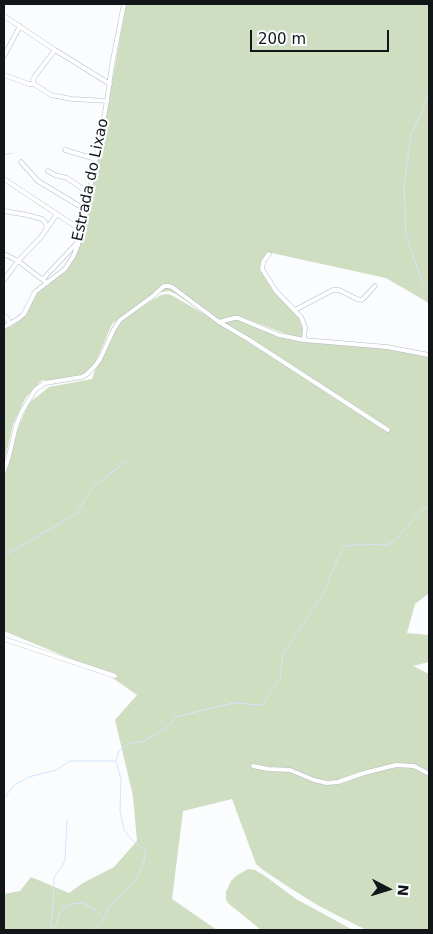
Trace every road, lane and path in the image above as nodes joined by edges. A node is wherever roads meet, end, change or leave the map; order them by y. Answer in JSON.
{"nodes":[{"id":1,"x":124,"y":4,"type":"edge"},
{"id":2,"x":4,"y":16,"type":"edge"},
{"id":3,"x":20,"y":26,"type":"junction"},
{"id":4,"x":55,"y":50,"type":"junction"},
{"id":5,"x":4,"y":56,"type":"edge"},
{"id":6,"x":4,"y":75,"type":"edge"},
{"id":7,"x":34,"y":84,"type":"junction"},
{"id":8,"x":110,"y":84,"type":"junction"},
{"id":9,"x":107,"y":101,"type":"junction"},
{"id":10,"x":65,"y":150,"type":"dead end"},
{"id":11,"x":96,"y":159,"type":"junction"},
{"id":12,"x":22,"y":162,"type":"dead end"},
{"id":13,"x":48,"y":171,"type":"dead end"},
{"id":14,"x":4,"y":179,"type":"edge"},
{"id":15,"x":89,"y":193,"type":"junction"},
{"id":16,"x":86,"y":210,"type":"junction"},
{"id":17,"x":4,"y":211,"type":"edge"},
{"id":18,"x":57,"y":214,"type":"junction"},
{"id":19,"x":47,"y":228,"type":"junction"},
{"id":20,"x":81,"y":230,"type":"junction"},
{"id":21,"x":79,"y":241,"type":"junction"},
{"id":22,"x":4,"y":254,"type":"edge"},
{"id":23,"x":269,"y":254,"type":"dead end"},
{"id":24,"x":18,"y":261,"type":"junction"},
{"id":25,"x":43,"y":279,"type":"junction"},
{"id":26,"x":4,"y":280,"type":"edge"},
{"id":27,"x":47,"y":283,"type":"junction"},
{"id":28,"x":375,"y":286,"type":"dead end"},
{"id":29,"x":295,"y":310,"type":"junction"},
{"id":30,"x":4,"y":316,"type":"edge"},
{"id":31,"x":219,"y":322,"type":"junction"},
{"id":32,"x":10,"y":324,"type":"junction"},
{"id":33,"x":4,"y":327,"type":"edge"},
{"id":34,"x":304,"y":340,"type":"junction"},
{"id":35,"x":429,"y":356,"type":"edge"},
{"id":36,"x":388,"y":430,"type":"dead end"},
{"id":37,"x":4,"y":471,"type":"edge"},
{"id":38,"x":4,"y":639,"type":"edge"},
{"id":39,"x":115,"y":676,"type":"dead end"},
{"id":40,"x":252,"y":766,"type":"dead end"},
{"id":41,"x":429,"y":774,"type":"edge"}],
"edges":[{"from":1,"to":8,"type":"street","name":"Estrada do Lixao"},
{"from":2,"to":3,"type":"street"},
{"from":3,"to":4,"type":"street"},
{"from":3,"to":5,"type":"street"},
{"from":4,"to":7,"type":"street"},
{"from":4,"to":8,"type":"street"},
{"from":6,"to":7,"type":"street"},
{"from":7,"to":9,"type":"street"},
{"from":8,"to":9,"type":"street","name":"Estrada do Lixao"},
{"from":9,"to":11,"type":"street","name":"Estrada do Lixao"},
{"from":10,"to":11,"type":"street"},
{"from":11,"to":15,"type":"street","name":"Estrada do Lixao"},
{"from":12,"to":16,"type":"street"},
{"from":13,"to":15,"type":"street"},
{"from":14,"to":18,"type":"street"},
{"from":15,"to":16,"type":"street","name":"Estrada do Lixao"},
{"from":16,"to":20,"type":"street","name":"Estrada do Lixao"},
{"from":17,"to":19,"type":"street"},
{"from":18,"to":19,"type":"street"},
{"from":18,"to":20,"type":"street"},
{"from":19,"to":24,"type":"street"},
{"from":20,"to":21,"type":"street","name":"Estrada do Lixao"},
{"from":21,"to":25,"type":"street"},
{"from":21,"to":27,"type":"street","name":"Estrada do Lixao"},
{"from":22,"to":24,"type":"street"},
{"from":23,"to":29,"type":"street"},
{"from":24,"to":25,"type":"street"},
{"from":24,"to":26,"type":"street"},
{"from":25,"to":27,"type":"street"},
{"from":27,"to":32,"type":"street","name":"Estrada do Lixao"},
{"from":28,"to":29,"type":"street"},
{"from":29,"to":34,"type":"street"},
{"from":30,"to":32,"type":"street"},
{"from":31,"to":34,"type":"street"},
{"from":31,"to":36,"type":"street"},
{"from":31,"to":37,"type":"street"},
{"from":32,"to":33,"type":"street","name":"Estrada do Lixao"},
{"from":34,"to":35,"type":"street"},
{"from":38,"to":39,"type":"street"},
{"from":40,"to":41,"type":"street"}]}
